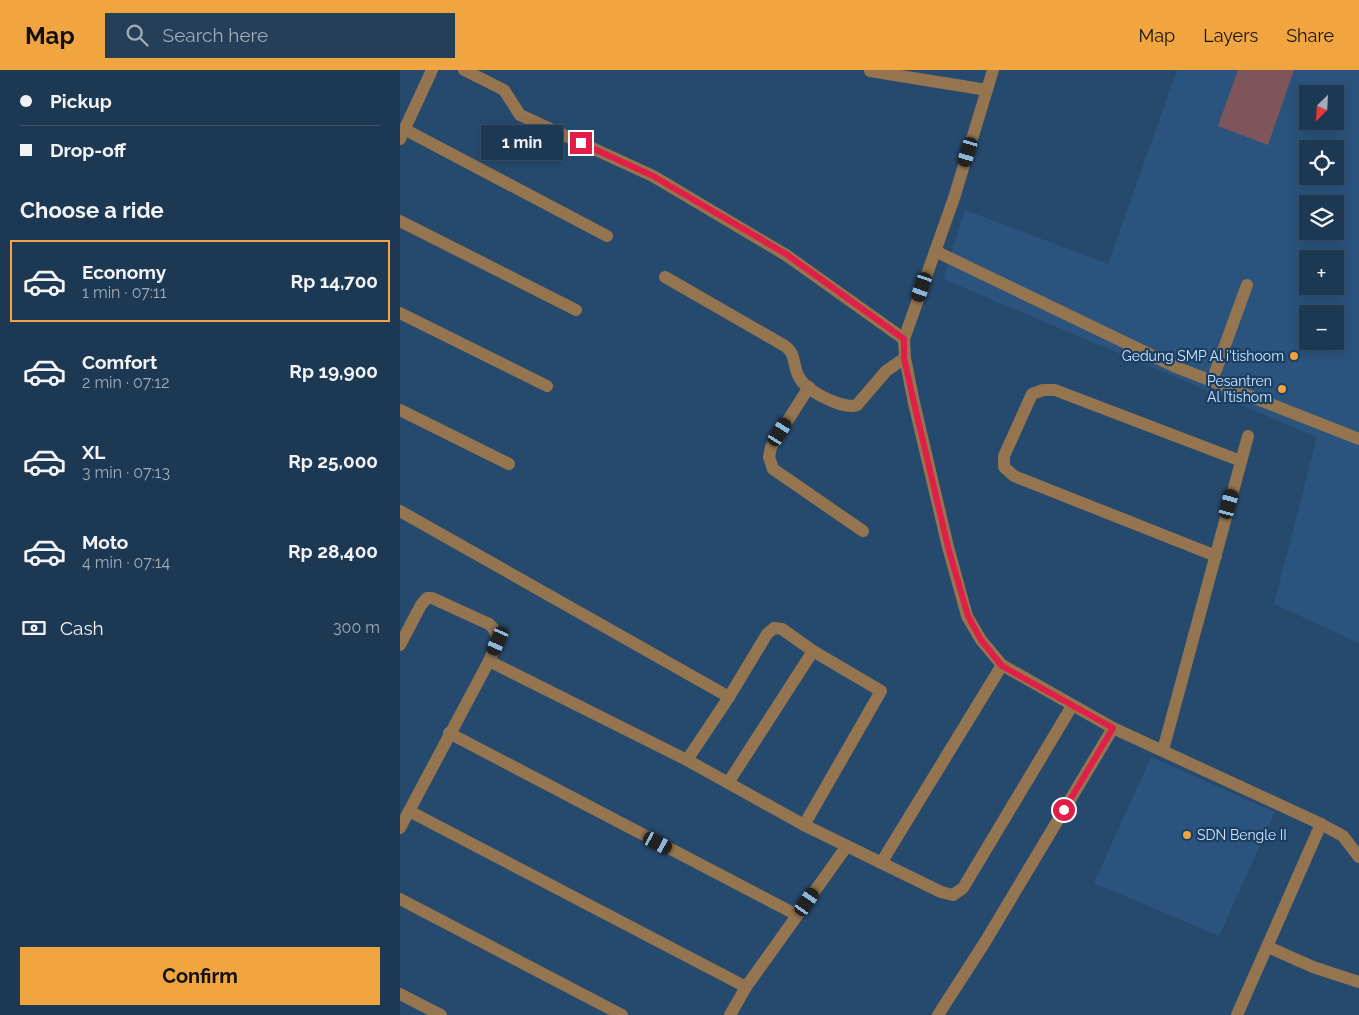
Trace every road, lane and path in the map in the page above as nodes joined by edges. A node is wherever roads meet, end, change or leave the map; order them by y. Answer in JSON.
{"nodes":[{"id":1,"x":432,"y":70,"type":"edge"},
{"id":2,"x":464,"y":70,"type":"edge"},
{"id":3,"x":993,"y":70,"type":"edge"},
{"id":4,"x":870,"y":71,"type":"edge"},
{"id":5,"x":987,"y":90,"type":"junction"},
{"id":6,"x":402,"y":134,"type":"edge"},
{"id":7,"x":400,"y":221,"type":"edge"},
{"id":8,"x":606,"y":236,"type":"dead end"},
{"id":9,"x":935,"y":251,"type":"junction"},
{"id":10,"x":665,"y":277,"type":"dead end"},
{"id":11,"x":1248,"y":285,"type":"dead end"},
{"id":12,"x":576,"y":310,"type":"dead end"},
{"id":13,"x":400,"y":313,"type":"edge"},
{"id":14,"x":904,"y":339,"type":"junction"},
{"id":15,"x":904,"y":358,"type":"junction"},
{"id":16,"x":1212,"y":381,"type":"junction"},
{"id":17,"x":547,"y":386,"type":"dead end"},
{"id":18,"x":809,"y":387,"type":"junction"},
{"id":19,"x":400,"y":410,"type":"edge"},
{"id":20,"x":1248,"y":436,"type":"dead end"},
{"id":21,"x":1359,"y":439,"type":"edge"},
{"id":22,"x":1241,"y":461,"type":"junction"},
{"id":23,"x":509,"y":464,"type":"dead end"},
{"id":24,"x":400,"y":510,"type":"edge"},
{"id":25,"x":863,"y":531,"type":"dead end"},
{"id":26,"x":1216,"y":556,"type":"junction"},
{"id":27,"x":400,"y":645,"type":"edge"},
{"id":28,"x":813,"y":651,"type":"junction"},
{"id":29,"x":489,"y":662,"type":"junction"},
{"id":30,"x":1002,"y":666,"type":"junction"},
{"id":31,"x":729,"y":697,"type":"junction"},
{"id":32,"x":1072,"y":706,"type":"junction"},
{"id":33,"x":1113,"y":728,"type":"junction"},
{"id":34,"x":448,"y":733,"type":"junction"},
{"id":35,"x":1163,"y":750,"type":"junction"},
{"id":36,"x":687,"y":760,"type":"junction"},
{"id":37,"x":728,"y":783,"type":"junction"},
{"id":38,"x":409,"y":811,"type":"junction"},
{"id":39,"x":1321,"y":824,"type":"junction"},
{"id":40,"x":804,"y":825,"type":"junction"},
{"id":41,"x":400,"y":828,"type":"edge"},
{"id":42,"x":847,"y":846,"type":"junction"},
{"id":43,"x":1359,"y":857,"type":"edge"},
{"id":44,"x":881,"y":862,"type":"junction"},
{"id":45,"x":400,"y":899,"type":"edge"},
{"id":46,"x":798,"y":916,"type":"junction"},
{"id":47,"x":1268,"y":947,"type":"junction"},
{"id":48,"x":1359,"y":982,"type":"edge"},
{"id":49,"x":746,"y":988,"type":"junction"},
{"id":50,"x":400,"y":994,"type":"edge"},
{"id":51,"x":441,"y":1015,"type":"edge"},
{"id":52,"x":622,"y":1015,"type":"edge"},
{"id":53,"x":730,"y":1015,"type":"edge"},
{"id":54,"x":938,"y":1015,"type":"edge"},
{"id":55,"x":1237,"y":1015,"type":"edge"}],
"edges":[{"from":1,"to":6,"type":"street"},
{"from":2,"to":14,"type":"street"},
{"from":3,"to":5,"type":"street"},
{"from":4,"to":5,"type":"street"},
{"from":5,"to":9,"type":"street"},
{"from":6,"to":8,"type":"street"},
{"from":7,"to":12,"type":"street"},
{"from":9,"to":14,"type":"street"},
{"from":9,"to":16,"type":"street"},
{"from":10,"to":18,"type":"street"},
{"from":11,"to":16,"type":"street"},
{"from":13,"to":17,"type":"street"},
{"from":14,"to":15,"type":"street"},
{"from":15,"to":18,"type":"street"},
{"from":15,"to":30,"type":"street"},
{"from":16,"to":21,"type":"street"},
{"from":18,"to":25,"type":"street"},
{"from":19,"to":23,"type":"street"},
{"from":20,"to":22,"type":"street"},
{"from":22,"to":26,"type":"street"},
{"from":22,"to":26,"type":"street"},
{"from":24,"to":31,"type":"street"},
{"from":26,"to":35,"type":"street"},
{"from":27,"to":29,"type":"street"},
{"from":28,"to":31,"type":"street"},
{"from":28,"to":37,"type":"street"},
{"from":28,"to":40,"type":"street"},
{"from":29,"to":34,"type":"street"},
{"from":29,"to":36,"type":"street"},
{"from":30,"to":32,"type":"street"},
{"from":30,"to":44,"type":"street"},
{"from":31,"to":36,"type":"street"},
{"from":32,"to":33,"type":"street"},
{"from":32,"to":44,"type":"street"},
{"from":33,"to":35,"type":"street"},
{"from":33,"to":54,"type":"street"},
{"from":34,"to":38,"type":"street"},
{"from":34,"to":46,"type":"street"},
{"from":35,"to":39,"type":"street"},
{"from":36,"to":37,"type":"street"},
{"from":37,"to":40,"type":"street"},
{"from":38,"to":41,"type":"street"},
{"from":38,"to":49,"type":"street"},
{"from":39,"to":43,"type":"street"},
{"from":39,"to":47,"type":"street"},
{"from":40,"to":42,"type":"street"},
{"from":42,"to":44,"type":"street"},
{"from":42,"to":46,"type":"street"},
{"from":45,"to":52,"type":"street"},
{"from":46,"to":49,"type":"street"},
{"from":47,"to":48,"type":"street"},
{"from":47,"to":55,"type":"street"},
{"from":49,"to":53,"type":"street"},
{"from":50,"to":51,"type":"street"}]}
